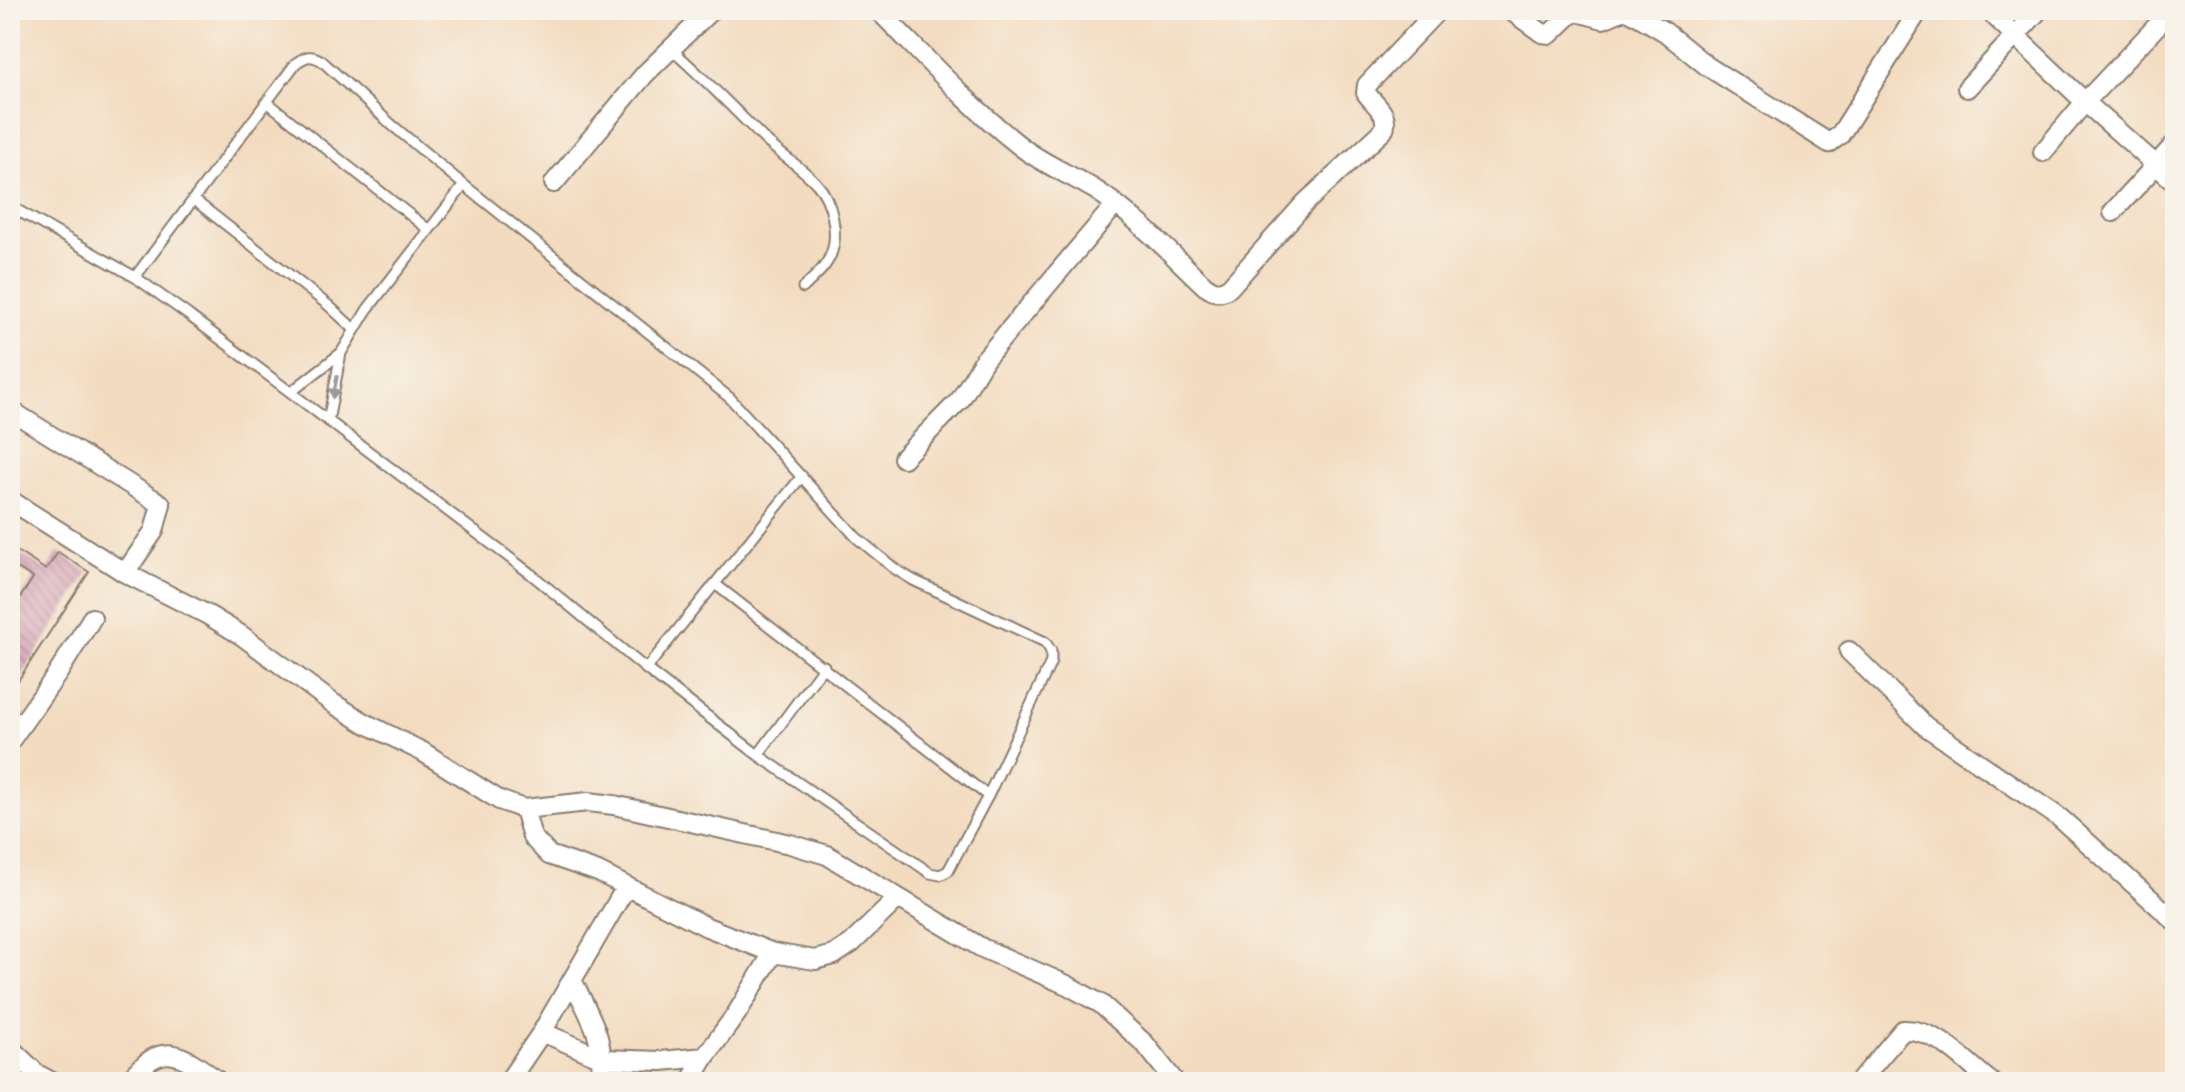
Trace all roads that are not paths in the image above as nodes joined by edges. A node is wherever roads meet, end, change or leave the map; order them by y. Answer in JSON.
{"nodes":[{"id":1,"x":711,"y":10,"type":"edge"},
{"id":2,"x":878,"y":10,"type":"edge"},
{"id":3,"x":1438,"y":10,"type":"edge"},
{"id":4,"x":1510,"y":10,"type":"edge"},
{"id":5,"x":1626,"y":10,"type":"edge"},
{"id":6,"x":1919,"y":10,"type":"edge"},
{"id":7,"x":1988,"y":10,"type":"edge"},
{"id":8,"x":2039,"y":10,"type":"edge"},
{"id":9,"x":2172,"y":10,"type":"edge"},
{"id":10,"x":2016,"y":35,"type":"junction"},
{"id":11,"x":671,"y":49,"type":"junction"},
{"id":12,"x":1967,"y":88,"type":"dead end"},
{"id":13,"x":267,"y":102,"type":"junction"},
{"id":14,"x":2085,"y":102,"type":"junction"},
{"id":15,"x":2175,"y":144,"type":"edge"},
{"id":16,"x":2043,"y":152,"type":"dead end"},
{"id":17,"x":2155,"y":165,"type":"junction"},
{"id":18,"x":2175,"y":182,"type":"edge"},
{"id":19,"x":554,"y":183,"type":"dead end"},
{"id":20,"x":464,"y":185,"type":"junction"},
{"id":21,"x":193,"y":199,"type":"junction"},
{"id":22,"x":1115,"y":205,"type":"junction"},
{"id":23,"x":10,"y":206,"type":"edge"},
{"id":24,"x":2113,"y":212,"type":"dead end"},
{"id":25,"x":429,"y":230,"type":"junction"},
{"id":26,"x":135,"y":277,"type":"junction"},
{"id":27,"x":803,"y":288,"type":"dead end"},
{"id":28,"x":355,"y":330,"type":"junction"},
{"id":29,"x":341,"y":353,"type":"junction"},
{"id":30,"x":291,"y":392,"type":"junction"},
{"id":31,"x":10,"y":410,"type":"edge"},
{"id":32,"x":328,"y":421,"type":"junction"},
{"id":33,"x":903,"y":458,"type":"dead end"},
{"id":34,"x":802,"y":476,"type":"junction"},
{"id":35,"x":10,"y":500,"type":"edge"},
{"id":36,"x":125,"y":573,"type":"junction"},
{"id":37,"x":715,"y":584,"type":"junction"},
{"id":38,"x":92,"y":618,"type":"dead end"},
{"id":39,"x":1849,"y":651,"type":"dead end"},
{"id":40,"x":824,"y":666,"type":"junction"},
{"id":41,"x":646,"y":669,"type":"junction"},
{"id":42,"x":10,"y":741,"type":"edge"},
{"id":43,"x":758,"y":755,"type":"junction"},
{"id":44,"x":988,"y":796,"type":"junction"},
{"id":45,"x":524,"y":809,"type":"junction"},
{"id":46,"x":626,"y":887,"type":"junction"},
{"id":47,"x":898,"y":898,"type":"junction"},
{"id":48,"x":2175,"y":921,"type":"edge"},
{"id":49,"x":773,"y":953,"type":"junction"},
{"id":50,"x":572,"y":980,"type":"junction"},
{"id":51,"x":542,"y":1032,"type":"junction"},
{"id":52,"x":10,"y":1048,"type":"edge"},
{"id":53,"x":705,"y":1057,"type":"junction"},
{"id":54,"x":604,"y":1059,"type":"junction"},
{"id":55,"x":2175,"y":1078,"type":"edge"},
{"id":56,"x":52,"y":1082,"type":"edge"},
{"id":57,"x":129,"y":1082,"type":"edge"},
{"id":58,"x":219,"y":1082,"type":"edge"},
{"id":59,"x":508,"y":1082,"type":"edge"},
{"id":60,"x":600,"y":1082,"type":"edge"},
{"id":61,"x":690,"y":1082,"type":"edge"},
{"id":62,"x":1175,"y":1082,"type":"edge"},
{"id":63,"x":1859,"y":1082,"type":"edge"},
{"id":64,"x":1991,"y":1082,"type":"edge"},
{"id":65,"x":2170,"y":1082,"type":"edge"}],
"edges":[{"from":1,"to":11,"type":"street"},
{"from":2,"to":22,"type":"street"},
{"from":3,"to":22,"type":"street"},
{"from":4,"to":5,"type":"street"},
{"from":5,"to":6,"type":"street"},
{"from":7,"to":10,"type":"street"},
{"from":8,"to":10,"type":"street"},
{"from":9,"to":14,"type":"street"},
{"from":10,"to":12,"type":"street"},
{"from":10,"to":14,"type":"street"},
{"from":11,"to":19,"type":"street"},
{"from":11,"to":27,"type":"lane"},
{"from":13,"to":20,"type":"lane"},
{"from":13,"to":21,"type":"lane"},
{"from":13,"to":25,"type":"lane"},
{"from":14,"to":16,"type":"street"},
{"from":14,"to":17,"type":"street"},
{"from":15,"to":17,"type":"street"},
{"from":17,"to":18,"type":"street"},
{"from":17,"to":24,"type":"street"},
{"from":20,"to":25,"type":"lane"},
{"from":20,"to":34,"type":"lane"},
{"from":21,"to":26,"type":"lane"},
{"from":21,"to":28,"type":"lane"},
{"from":22,"to":33,"type":"street"},
{"from":23,"to":26,"type":"lane"},
{"from":25,"to":28,"type":"lane"},
{"from":26,"to":30,"type":"lane"},
{"from":28,"to":29,"type":"lane"},
{"from":29,"to":30,"type":"lane"},
{"from":29,"to":32,"type":"lane","one_way":true},
{"from":30,"to":32,"type":"lane"},
{"from":31,"to":36,"type":"street"},
{"from":32,"to":41,"type":"lane"},
{"from":34,"to":37,"type":"lane"},
{"from":34,"to":44,"type":"lane"},
{"from":35,"to":36,"type":"street"},
{"from":36,"to":45,"type":"street"},
{"from":37,"to":40,"type":"lane"},
{"from":37,"to":41,"type":"lane"},
{"from":38,"to":42,"type":"street"},
{"from":39,"to":48,"type":"street"},
{"from":40,"to":43,"type":"lane"},
{"from":40,"to":44,"type":"lane"},
{"from":41,"to":43,"type":"lane"},
{"from":43,"to":44,"type":"lane"},
{"from":45,"to":46,"type":"street"},
{"from":45,"to":47,"type":"street"},
{"from":46,"to":49,"type":"street"},
{"from":46,"to":50,"type":"street"},
{"from":47,"to":49,"type":"street"},
{"from":47,"to":62,"type":"street"},
{"from":49,"to":53,"type":"street"},
{"from":50,"to":51,"type":"street"},
{"from":50,"to":54,"type":"street"},
{"from":51,"to":54,"type":"street"},
{"from":51,"to":59,"type":"street"},
{"from":52,"to":56,"type":"street"},
{"from":53,"to":54,"type":"street"},
{"from":53,"to":61,"type":"street"},
{"from":54,"to":60,"type":"street"},
{"from":55,"to":65,"type":"street"},
{"from":57,"to":58,"type":"street"},
{"from":63,"to":64,"type":"street"}]}
